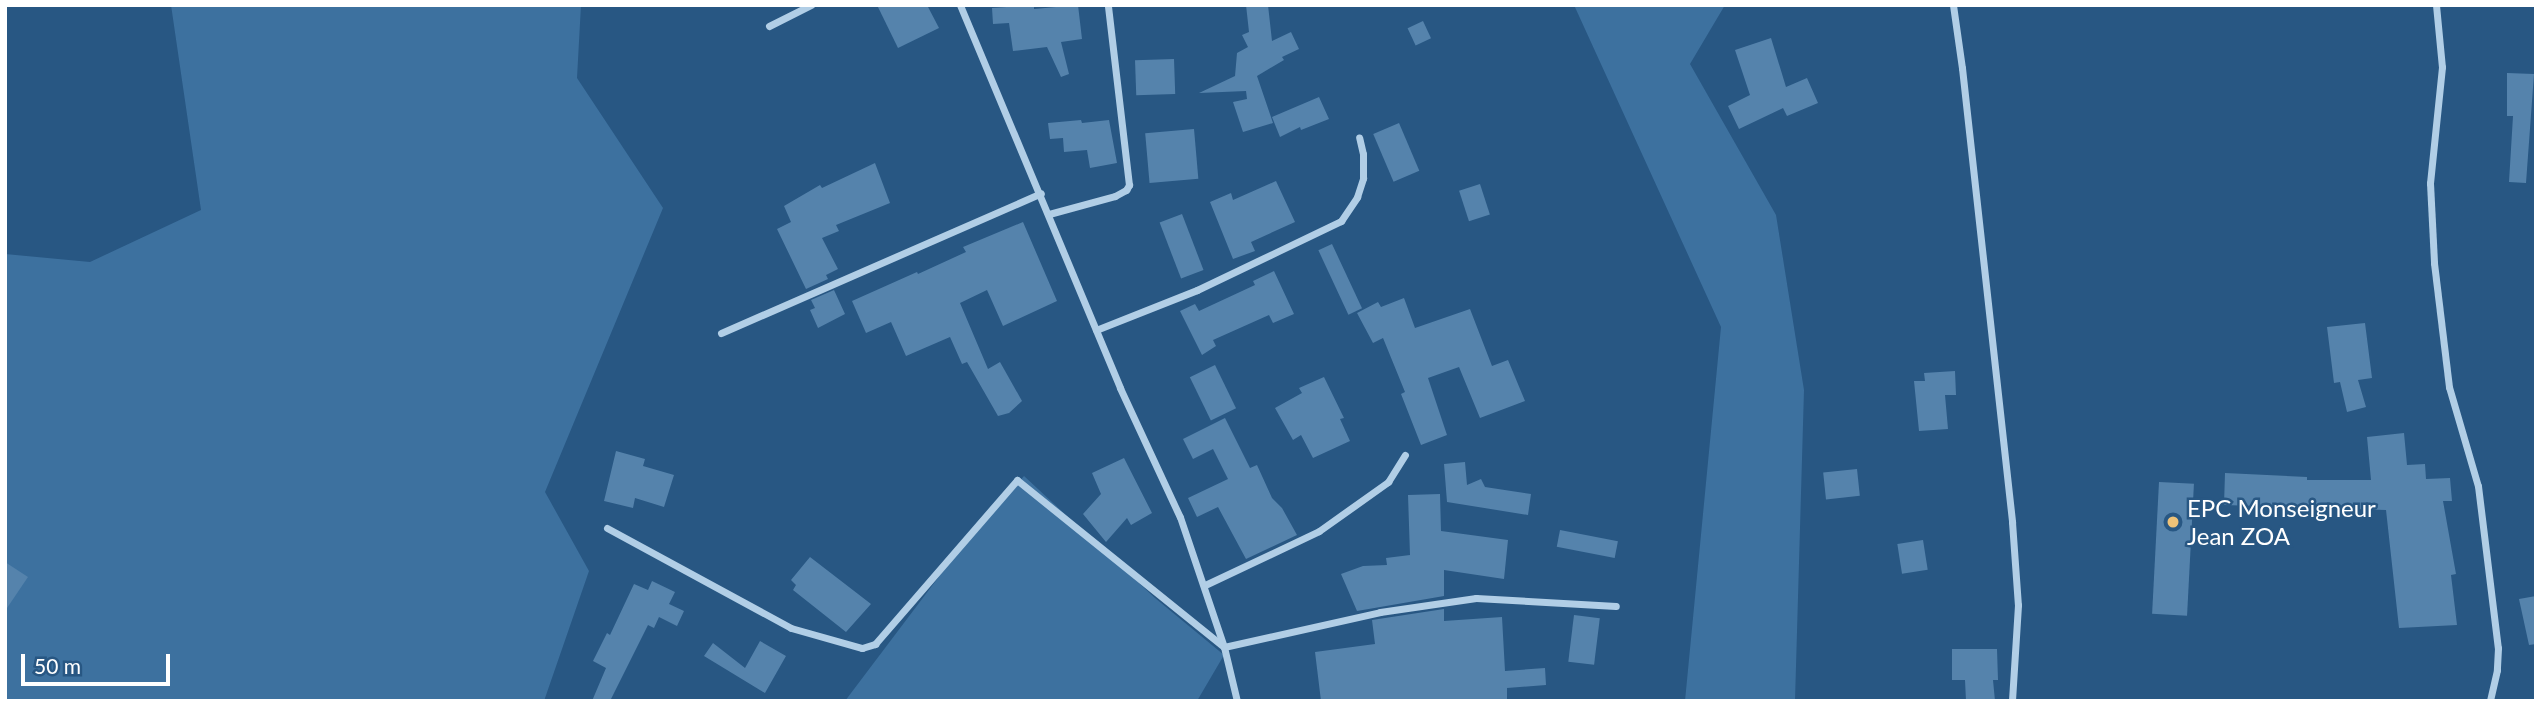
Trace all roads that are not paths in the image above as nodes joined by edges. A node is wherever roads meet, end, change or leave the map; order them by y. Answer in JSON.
{"nodes":[{"id":1,"x":811,"y":5,"type":"edge"},
{"id":2,"x":960,"y":5,"type":"edge"},
{"id":3,"x":1108,"y":5,"type":"edge"},
{"id":4,"x":1953,"y":5,"type":"edge"},
{"id":5,"x":2436,"y":5,"type":"edge"},
{"id":6,"x":769,"y":26,"type":"dead end"},
{"id":7,"x":1359,"y":137,"type":"dead end"},
{"id":8,"x":1041,"y":193,"type":"junction"},
{"id":9,"x":1049,"y":214,"type":"junction"},
{"id":10,"x":1096,"y":330,"type":"junction"},
{"id":11,"x":721,"y":333,"type":"dead end"},
{"id":12,"x":1405,"y":455,"type":"dead end"},
{"id":13,"x":607,"y":527,"type":"dead end"},
{"id":14,"x":1205,"y":585,"type":"junction"},
{"id":15,"x":1616,"y":606,"type":"dead end"},
{"id":16,"x":1224,"y":647,"type":"junction"},
{"id":17,"x":1237,"y":701,"type":"edge"},
{"id":18,"x":2012,"y":701,"type":"edge"},
{"id":19,"x":2490,"y":701,"type":"edge"}],
"edges":[{"from":1,"to":6,"type":"street"},
{"from":2,"to":8,"type":"street"},
{"from":3,"to":9,"type":"street"},
{"from":4,"to":18,"type":"street"},
{"from":5,"to":19,"type":"street"},
{"from":7,"to":10,"type":"street"},
{"from":8,"to":9,"type":"street"},
{"from":8,"to":11,"type":"street"},
{"from":9,"to":10,"type":"street"},
{"from":10,"to":14,"type":"street"},
{"from":12,"to":14,"type":"street"},
{"from":13,"to":16,"type":"street"},
{"from":14,"to":16,"type":"street"},
{"from":15,"to":16,"type":"street"},
{"from":16,"to":17,"type":"street"}]}
